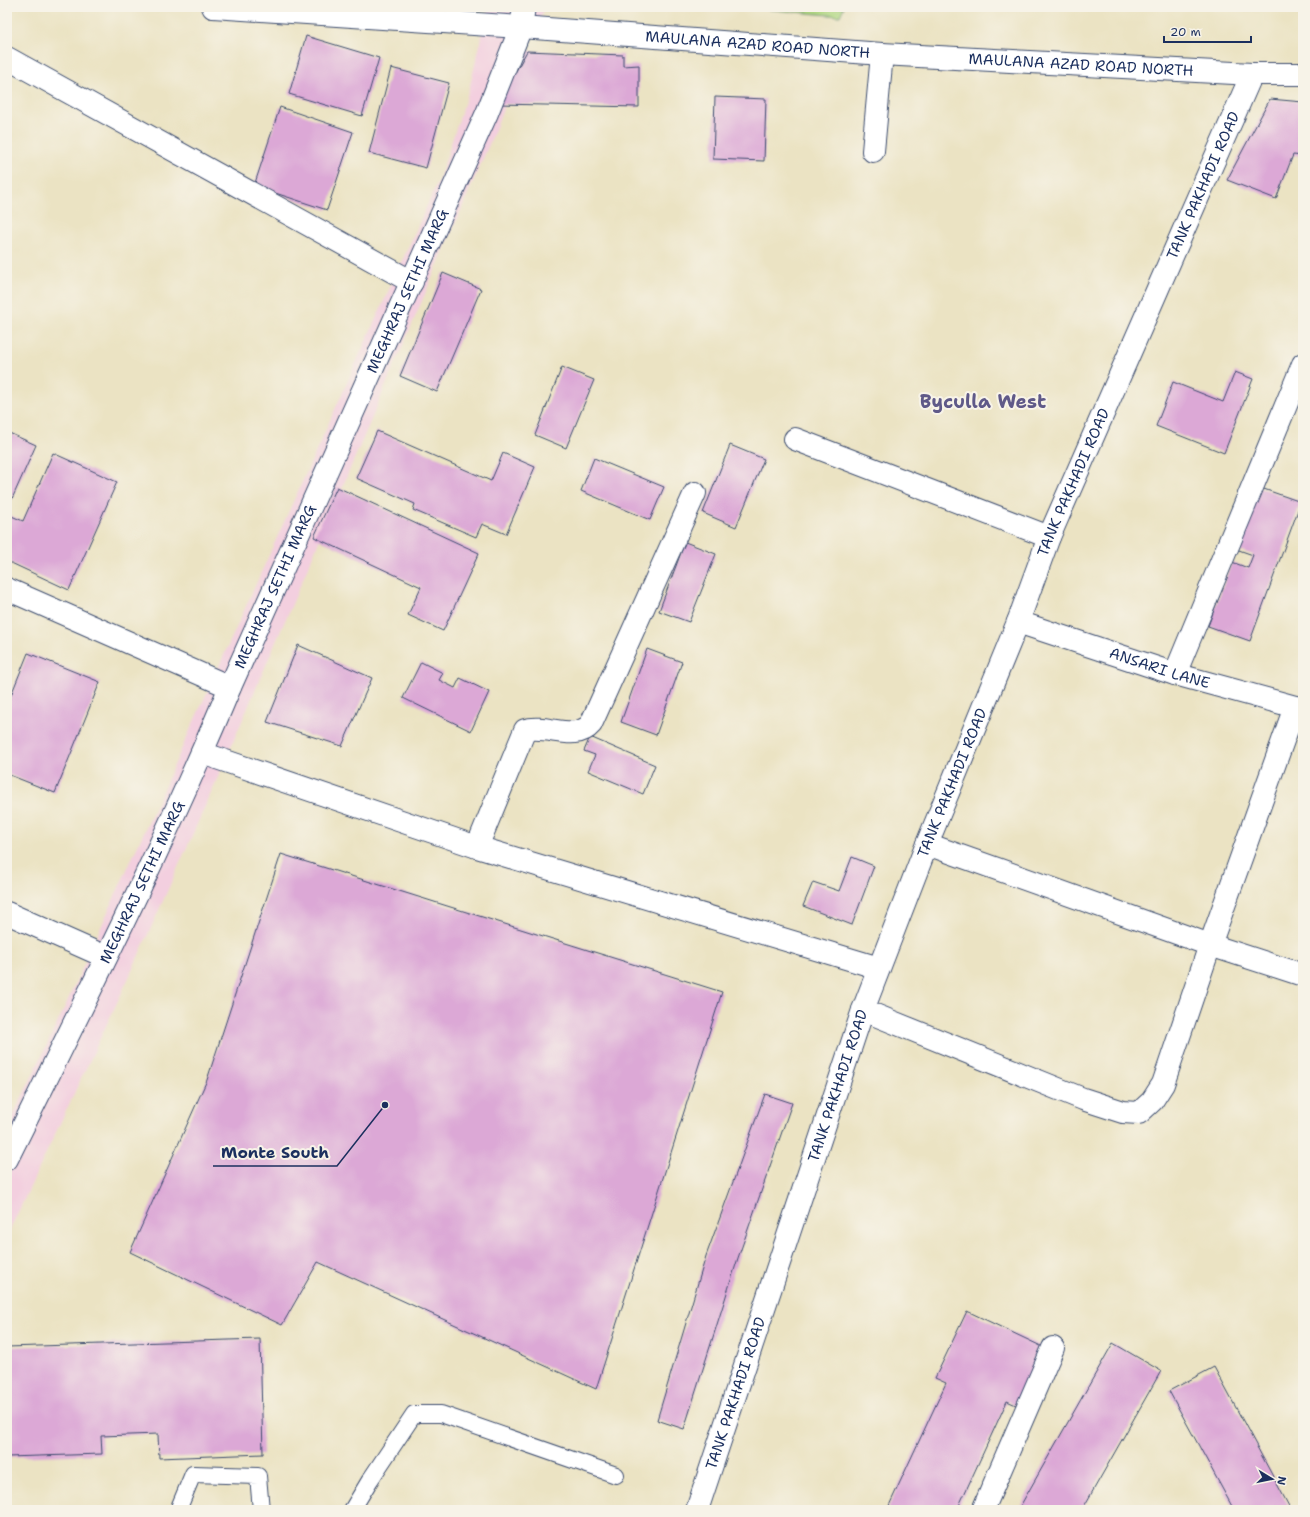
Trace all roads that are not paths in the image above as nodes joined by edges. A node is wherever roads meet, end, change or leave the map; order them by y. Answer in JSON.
{"nodes":[{"id":1,"x":213,"y":7,"type":"edge"},
{"id":2,"x":522,"y":17,"type":"edge"},
{"id":3,"x":882,"y":54,"type":"junction"},
{"id":4,"x":7,"y":58,"type":"edge"},
{"id":5,"x":1252,"y":74,"type":"junction"},
{"id":6,"x":1303,"y":74,"type":"edge"},
{"id":7,"x":873,"y":151,"type":"dead end"},
{"id":8,"x":412,"y":282,"type":"junction"},
{"id":9,"x":1303,"y":364,"type":"edge"},
{"id":10,"x":795,"y":439,"type":"dead end"},
{"id":11,"x":695,"y":494,"type":"dead end"},
{"id":12,"x":1049,"y":537,"type":"junction"},
{"id":13,"x":7,"y":588,"type":"edge"},
{"id":14,"x":1018,"y":622,"type":"junction"},
{"id":15,"x":1175,"y":674,"type":"junction"},
{"id":16,"x":230,"y":687,"type":"junction"},
{"id":17,"x":1299,"y":708,"type":"edge"},
{"id":18,"x":202,"y":753,"type":"junction"},
{"id":19,"x":927,"y":844,"type":"junction"},
{"id":20,"x":478,"y":847,"type":"junction"},
{"id":21,"x":7,"y":913,"type":"edge"},
{"id":22,"x":1210,"y":945,"type":"junction"},
{"id":23,"x":106,"y":957,"type":"junction"},
{"id":24,"x":879,"y":968,"type":"junction"},
{"id":25,"x":1303,"y":975,"type":"edge"},
{"id":26,"x":863,"y":1010,"type":"junction"},
{"id":27,"x":7,"y":1159,"type":"edge"},
{"id":28,"x":1054,"y":1348,"type":"dead end"},
{"id":29,"x":616,"y":1475,"type":"dead end"},
{"id":30,"x":178,"y":1510,"type":"edge"},
{"id":31,"x":261,"y":1510,"type":"edge"},
{"id":32,"x":352,"y":1510,"type":"edge"},
{"id":33,"x":697,"y":1510,"type":"edge"},
{"id":34,"x":984,"y":1510,"type":"edge"}],
"edges":[{"from":1,"to":2,"type":"street","name":"MAULANA AZAD ROAD NORTH"},
{"from":2,"to":3,"type":"street","name":"MAULANA AZAD ROAD NORTH"},
{"from":2,"to":8,"type":"street","name":"MEGHRAJ SETHI MARG"},
{"from":3,"to":5,"type":"street","name":"MAULANA AZAD ROAD NORTH"},
{"from":3,"to":7,"type":"street"},
{"from":4,"to":8,"type":"street"},
{"from":5,"to":6,"type":"street","name":"MAULANA AZAD ROAD NORTH"},
{"from":5,"to":12,"type":"street","name":"TANK PAKHADI ROAD"},
{"from":8,"to":16,"type":"street","name":"MEGHRAJ SETHI MARG"},
{"from":9,"to":15,"type":"street"},
{"from":10,"to":12,"type":"street"},
{"from":11,"to":20,"type":"street"},
{"from":12,"to":14,"type":"street","name":"TANK PAKHADI ROAD"},
{"from":13,"to":16,"type":"street"},
{"from":14,"to":15,"type":"street","name":"ANSARI LANE"},
{"from":14,"to":19,"type":"street","name":"TANK PAKHADI ROAD"},
{"from":15,"to":17,"type":"street","name":"ANSARI LANE"},
{"from":16,"to":18,"type":"street","name":"MEGHRAJ SETHI MARG"},
{"from":17,"to":22,"type":"street"},
{"from":18,"to":20,"type":"street"},
{"from":18,"to":23,"type":"street","name":"MEGHRAJ SETHI MARG"},
{"from":19,"to":22,"type":"street"},
{"from":19,"to":24,"type":"street","name":"TANK PAKHADI ROAD"},
{"from":20,"to":24,"type":"street"},
{"from":21,"to":23,"type":"street"},
{"from":22,"to":25,"type":"street"},
{"from":22,"to":26,"type":"street"},
{"from":23,"to":27,"type":"street","name":"MEGHRAJ SETHI MARG"},
{"from":24,"to":26,"type":"street","name":"TANK PAKHADI ROAD"},
{"from":26,"to":33,"type":"street","name":"TANK PAKHADI ROAD"},
{"from":28,"to":34,"type":"street"},
{"from":29,"to":32,"type":"lane"},
{"from":30,"to":31,"type":"lane"}]}
